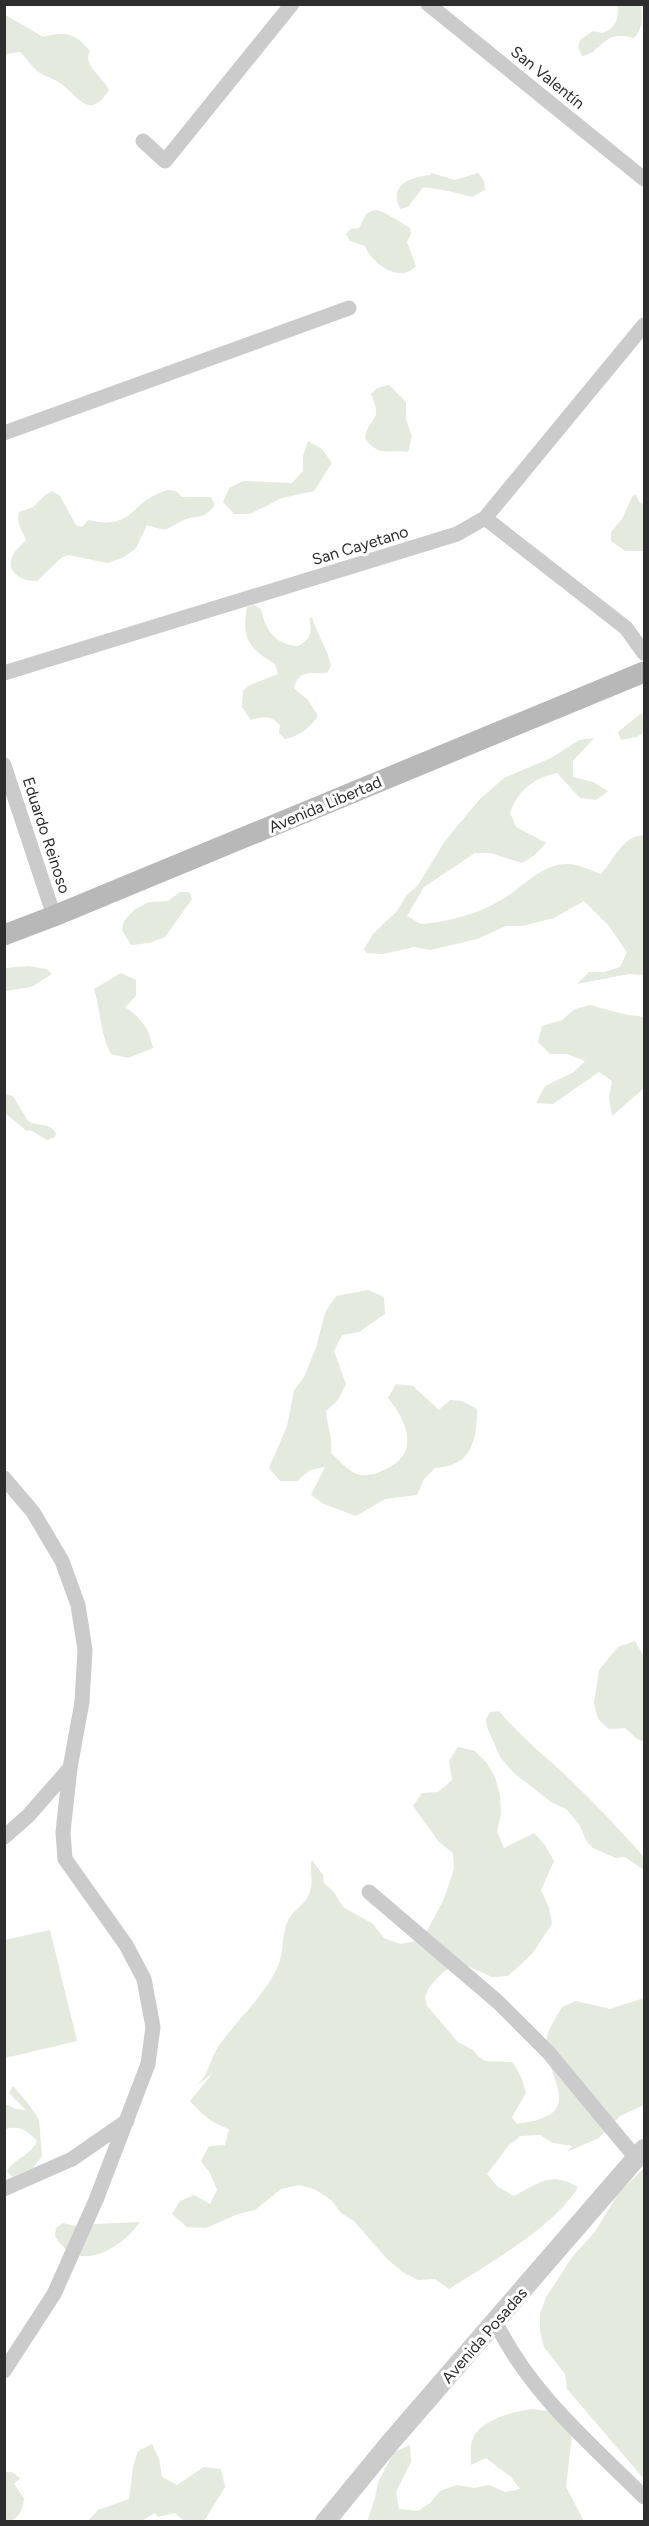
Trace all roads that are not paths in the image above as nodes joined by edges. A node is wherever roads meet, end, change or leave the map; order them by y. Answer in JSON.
{"nodes":[{"id":1,"x":292,"y":4,"type":"edge"},
{"id":2,"x":428,"y":4,"type":"edge"},
{"id":3,"x":143,"y":141,"type":"dead end"},
{"id":4,"x":645,"y":179,"type":"edge"},
{"id":5,"x":349,"y":308,"type":"dead end"},
{"id":6,"x":645,"y":325,"type":"edge"},
{"id":7,"x":4,"y":433,"type":"edge"},
{"id":8,"x":485,"y":518,"type":"junction"},
{"id":9,"x":645,"y":653,"type":"edge"},
{"id":10,"x":645,"y":672,"type":"edge"},
{"id":11,"x":4,"y":673,"type":"edge"},
{"id":12,"x":4,"y":765,"type":"edge"},
{"id":13,"x":11,"y":802,"type":"edge"},
{"id":14,"x":54,"y":916,"type":"junction"},
{"id":15,"x":4,"y":935,"type":"edge"},
{"id":16,"x":4,"y":1478,"type":"edge"},
{"id":17,"x":70,"y":1768,"type":"junction"},
{"id":18,"x":4,"y":1837,"type":"edge"},
{"id":19,"x":369,"y":1892,"type":"dead end"},
{"id":20,"x":127,"y":2121,"type":"junction"},
{"id":21,"x":640,"y":2154,"type":"edge"},
{"id":22,"x":4,"y":2189,"type":"edge"},
{"id":23,"x":496,"y":2323,"type":"junction"},
{"id":24,"x":4,"y":2371,"type":"edge"},
{"id":25,"x":645,"y":2497,"type":"edge"},
{"id":26,"x":325,"y":2522,"type":"edge"}],
"edges":[{"from":1,"to":3,"type":"street"},
{"from":2,"to":4,"type":"street","name":"San Valentín"},
{"from":5,"to":7,"type":"street"},
{"from":6,"to":8,"type":"street","name":"San Cayetano"},
{"from":8,"to":9,"type":"street"},
{"from":8,"to":11,"type":"street","name":"San Cayetano"},
{"from":10,"to":14,"type":"main road","name":"Avenida Libertad"},
{"from":12,"to":13,"type":"street","name":"Eduardo Reinoso"},
{"from":13,"to":14,"type":"street","name":"Eduardo Reinoso"},
{"from":14,"to":15,"type":"main road","name":"Avenida Libertad"},
{"from":16,"to":17,"type":"street"},
{"from":17,"to":18,"type":"street"},
{"from":17,"to":20,"type":"street"},
{"from":19,"to":21,"type":"street"},
{"from":20,"to":22,"type":"street"},
{"from":20,"to":24,"type":"street"},
{"from":21,"to":23,"type":"street","name":"Avenida Posadas"},
{"from":23,"to":25,"type":"street"},
{"from":23,"to":26,"type":"street","name":"Avenida Posadas"}]}
